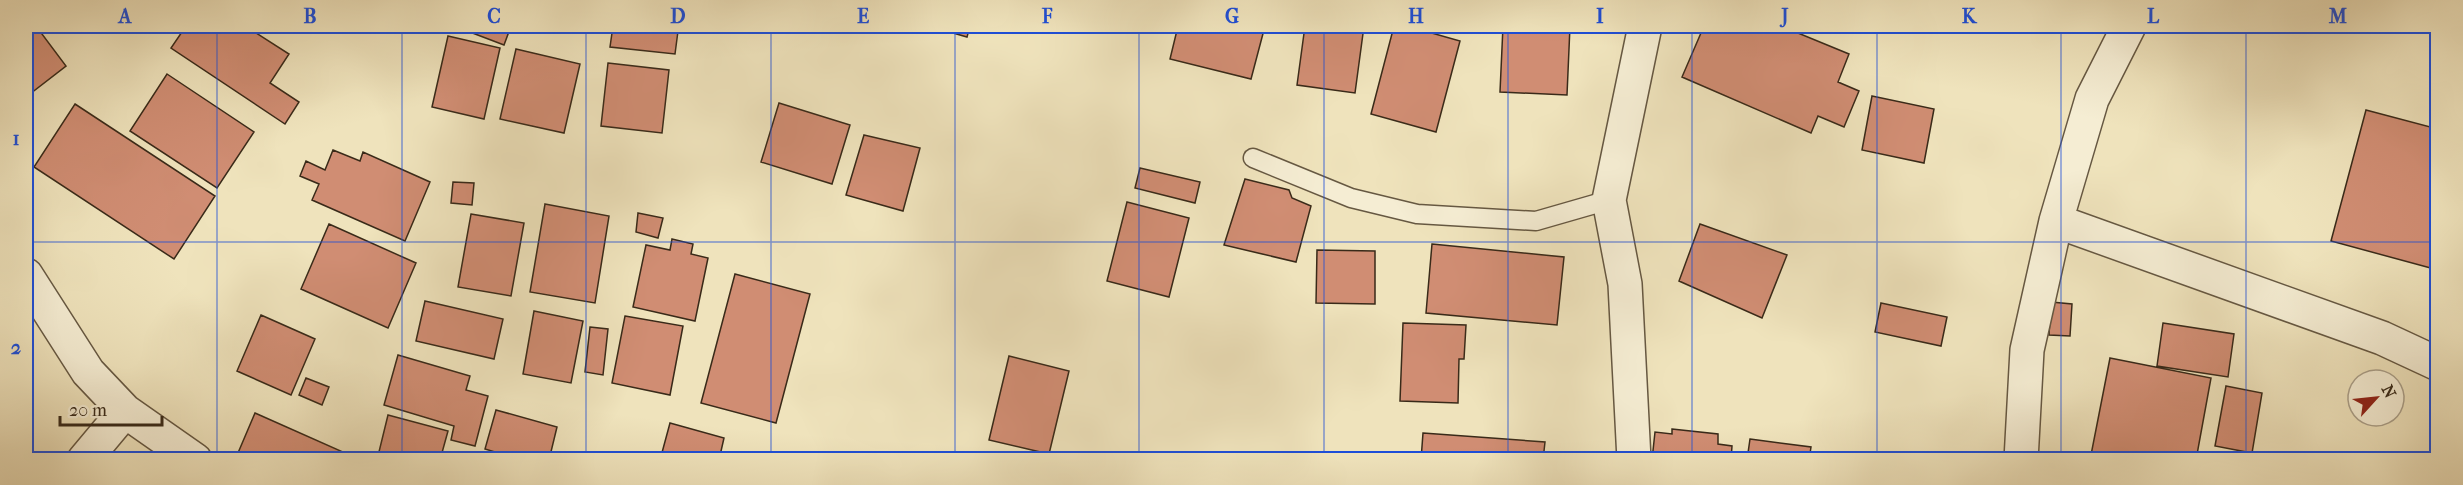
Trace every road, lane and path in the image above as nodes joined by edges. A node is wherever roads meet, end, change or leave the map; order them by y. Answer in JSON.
{"nodes":[{"id":1,"x":1646,"y":26,"type":"edge"},
{"id":2,"x":2129,"y":26,"type":"edge"},
{"id":3,"x":1253,"y":158,"type":"dead end"},
{"id":4,"x":1609,"y":200,"type":"junction"},
{"id":5,"x":2056,"y":220,"type":"junction"},
{"id":6,"x":26,"y":275,"type":"edge"},
{"id":7,"x":2438,"y":364,"type":"edge"},
{"id":8,"x":124,"y":411,"type":"junction"},
{"id":9,"x":84,"y":459,"type":"edge"},
{"id":10,"x":195,"y":459,"type":"edge"},
{"id":11,"x":1635,"y":459,"type":"edge"},
{"id":12,"x":2021,"y":459,"type":"edge"}],
"edges":[{"from":1,"to":4,"type":"street"},
{"from":2,"to":5,"type":"street"},
{"from":3,"to":4,"type":"lane"},
{"from":4,"to":11,"type":"street"},
{"from":5,"to":7,"type":"street"},
{"from":5,"to":12,"type":"street"},
{"from":6,"to":8,"type":"street"},
{"from":8,"to":9,"type":"street"},
{"from":8,"to":10,"type":"street"}]}
